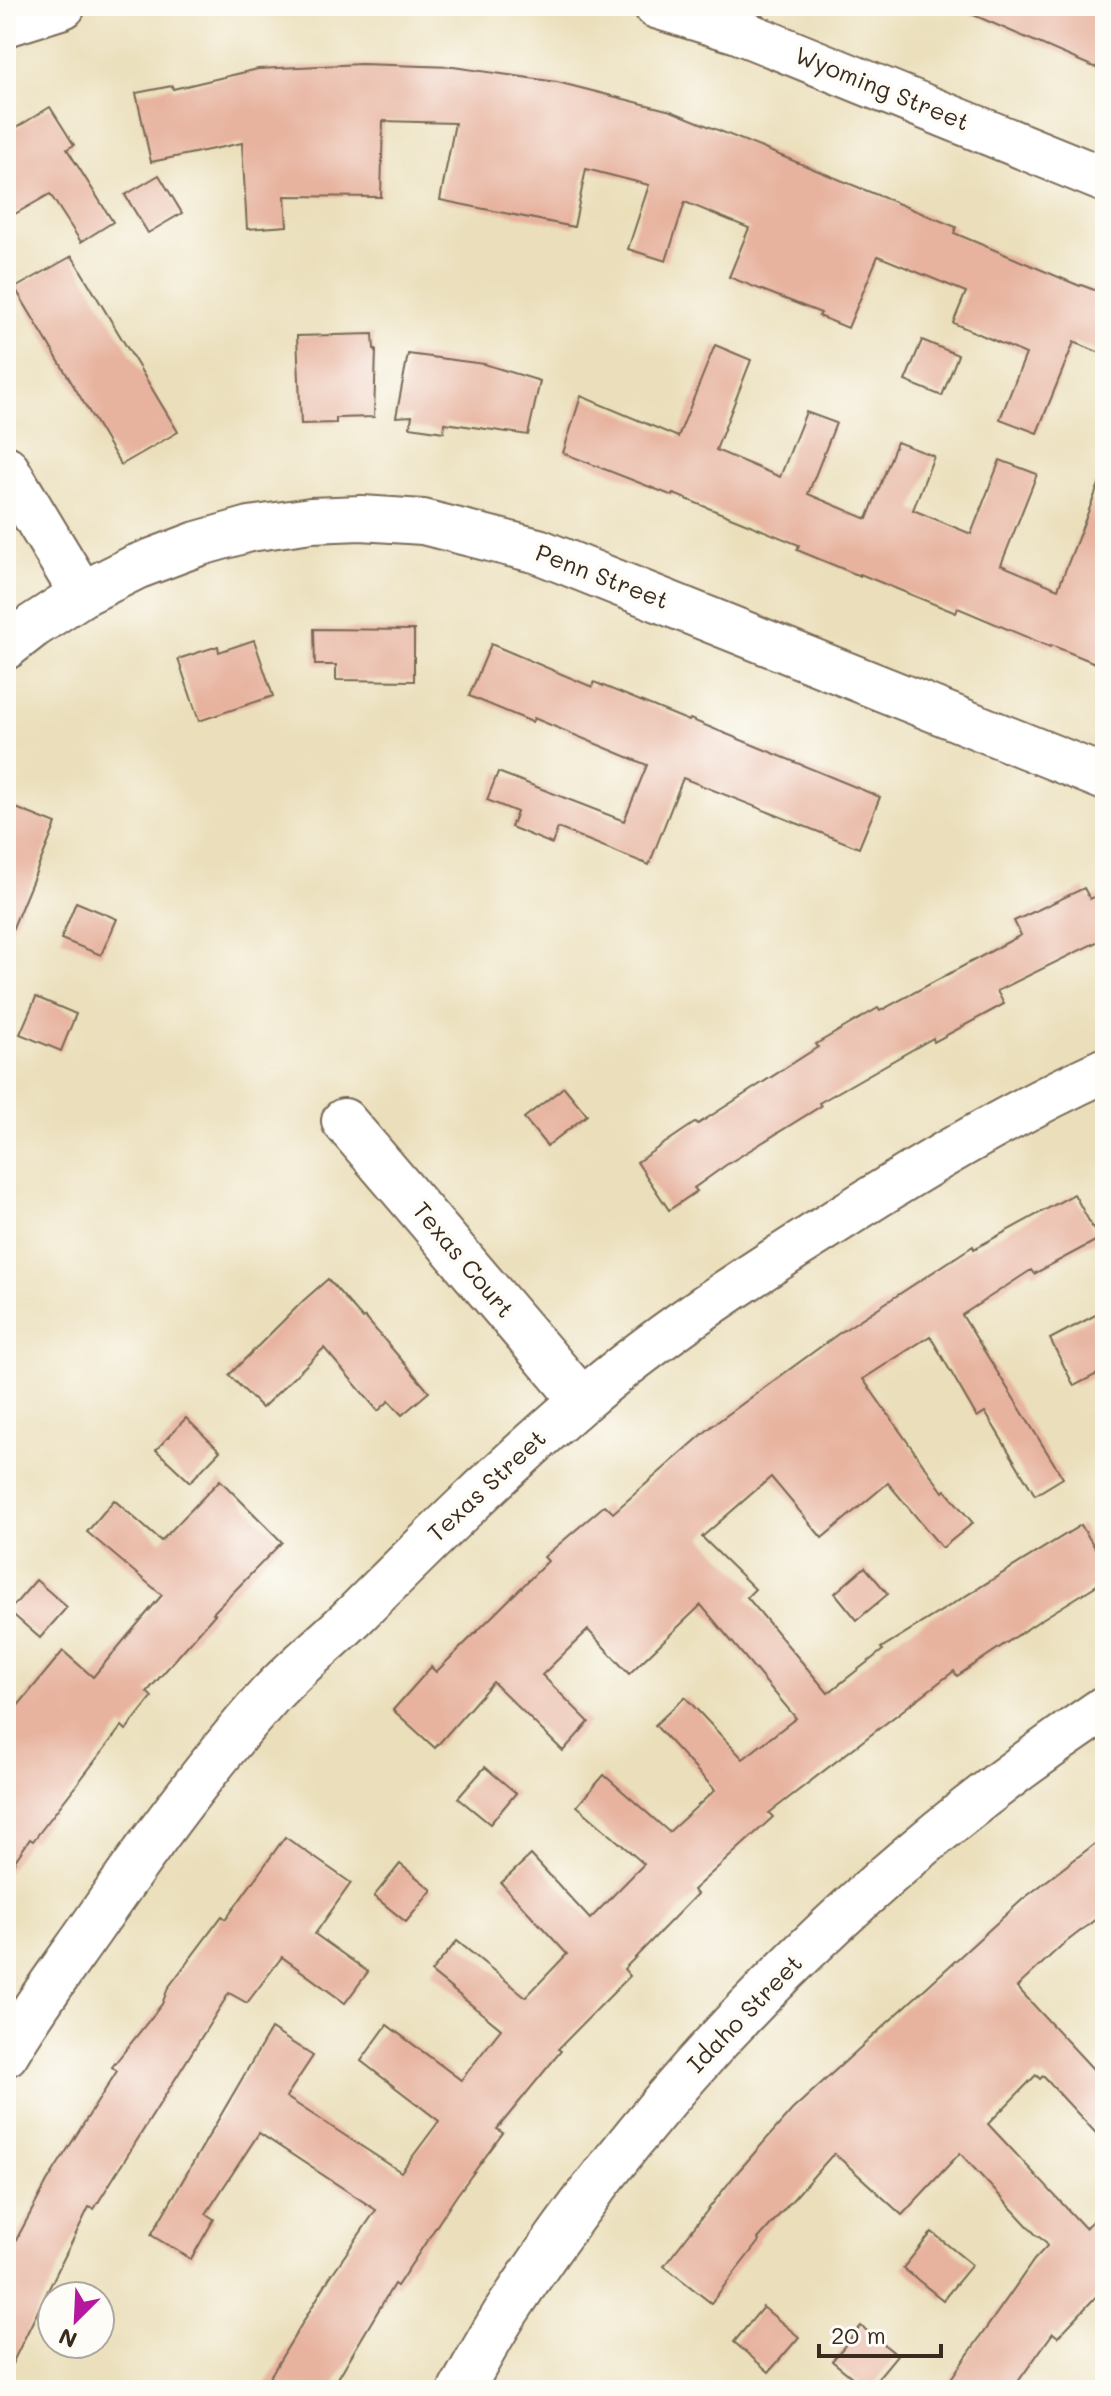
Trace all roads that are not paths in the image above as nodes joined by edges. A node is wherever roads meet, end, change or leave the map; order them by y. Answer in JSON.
{"nodes":[{"id":1,"x":63,"y":6,"type":"edge"},
{"id":2,"x":656,"y":6,"type":"edge"},
{"id":3,"x":6,"y":24,"type":"edge"},
{"id":4,"x":1105,"y":180,"type":"edge"},
{"id":5,"x":6,"y":468,"type":"edge"},
{"id":6,"x":82,"y":594,"type":"junction"},
{"id":7,"x":6,"y":647,"type":"edge"},
{"id":8,"x":1105,"y":778,"type":"edge"},
{"id":9,"x":1105,"y":1070,"type":"edge"},
{"id":10,"x":344,"y":1121,"type":"dead end"},
{"id":11,"x":582,"y":1400,"type":"junction"},
{"id":12,"x":1105,"y":1708,"type":"edge"},
{"id":13,"x":6,"y":2054,"type":"edge"},
{"id":14,"x":461,"y":2390,"type":"edge"}],
"edges":[{"from":1,"to":3,"type":"street"},
{"from":2,"to":4,"type":"street","name":"Wyoming Street"},
{"from":5,"to":6,"type":"street"},
{"from":6,"to":7,"type":"street","name":"Penn Street"},
{"from":6,"to":8,"type":"street","name":"Penn Street"},
{"from":9,"to":11,"type":"street","name":"Texas Street"},
{"from":10,"to":11,"type":"street","name":"Texas Court"},
{"from":11,"to":13,"type":"street","name":"Texas Street"},
{"from":12,"to":14,"type":"street","name":"Idaho Street"}]}
